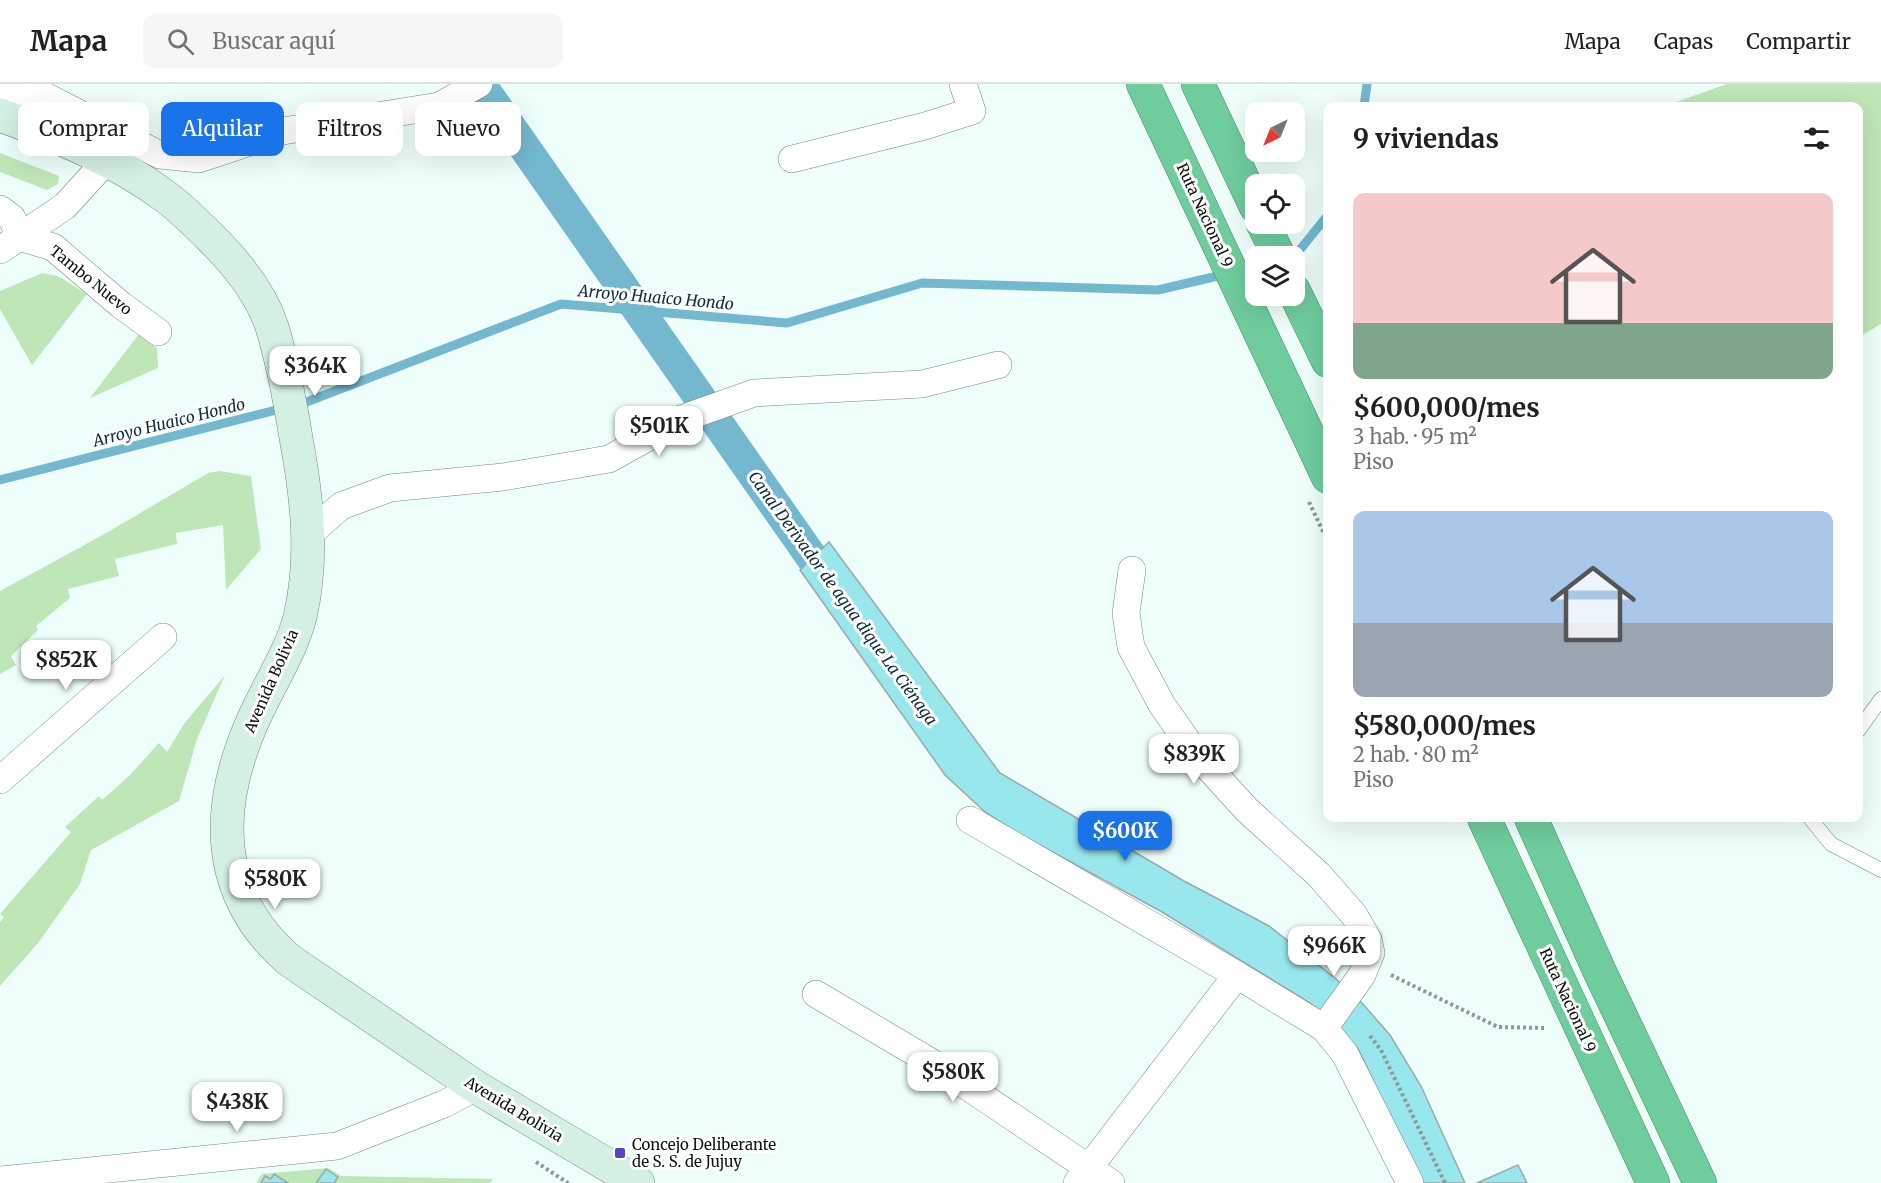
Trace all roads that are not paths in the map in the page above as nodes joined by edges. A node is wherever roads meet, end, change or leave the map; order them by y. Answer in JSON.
{"nodes":[{"id":1,"x":479,"y":84,"type":"edge"},
{"id":2,"x":963,"y":84,"type":"edge"},
{"id":3,"x":1198,"y":84,"type":"edge"},
{"id":4,"x":1148,"y":93,"type":"edge"},
{"id":5,"x":0,"y":98,"type":"edge"},
{"id":6,"x":0,"y":115,"type":"edge"},
{"id":7,"x":792,"y":159,"type":"dead end"},
{"id":8,"x":106,"y":161,"type":"junction"},
{"id":9,"x":1245,"y":184,"type":"edge"},
{"id":10,"x":0,"y":209,"type":"edge"},
{"id":11,"x":10,"y":243,"type":"edge"},
{"id":12,"x":1301,"y":306,"type":"edge"},
{"id":13,"x":158,"y":332,"type":"dead end"},
{"id":14,"x":1323,"y":351,"type":"edge"},
{"id":15,"x":999,"y":365,"type":"dead end"},
{"id":16,"x":1323,"y":466,"type":"edge"},
{"id":17,"x":309,"y":534,"type":"junction"},
{"id":18,"x":1132,"y":570,"type":"dead end"},
{"id":19,"x":163,"y":637,"type":"dead end"},
{"id":20,"x":1881,"y":699,"type":"edge"},
{"id":21,"x":1863,"y":724,"type":"edge"},
{"id":22,"x":0,"y":780,"type":"edge"},
{"id":23,"x":970,"y":820,"type":"dead end"},
{"id":24,"x":1486,"y":822,"type":"edge"},
{"id":25,"x":1533,"y":822,"type":"edge"},
{"id":26,"x":1813,"y":822,"type":"edge"},
{"id":27,"x":1881,"y":870,"type":"edge"},
{"id":28,"x":1237,"y":975,"type":"junction"},
{"id":29,"x":816,"y":994,"type":"dead end"},
{"id":30,"x":1324,"y":1028,"type":"junction"},
{"id":31,"x":476,"y":1087,"type":"junction"},
{"id":32,"x":196,"y":1159,"type":"junction"},
{"id":33,"x":1083,"y":1175,"type":"edge"},
{"id":34,"x":0,"y":1180,"type":"edge"},
{"id":35,"x":181,"y":1183,"type":"edge"},
{"id":36,"x":638,"y":1183,"type":"edge"},
{"id":37,"x":1111,"y":1183,"type":"edge"},
{"id":38,"x":1410,"y":1183,"type":"edge"},
{"id":39,"x":1653,"y":1183,"type":"edge"},
{"id":40,"x":1700,"y":1183,"type":"edge"}],
"edges":[{"from":1,"to":5,"type":"street"},
{"from":2,"to":7,"type":"street"},
{"from":3,"to":9,"type":"highway"},
{"from":4,"to":16,"type":"highway","name":"Ruta Nacional 9"},
{"from":6,"to":8,"type":"street","name":"Avenida Bolivia"},
{"from":8,"to":11,"type":"street"},
{"from":8,"to":17,"type":"street","name":"Avenida Bolivia"},
{"from":10,"to":11,"type":"street"},
{"from":11,"to":13,"type":"street","name":"Tambo Nuevo"},
{"from":12,"to":14,"type":"highway"},
{"from":15,"to":17,"type":"street"},
{"from":17,"to":31,"type":"street","name":"Avenida Bolivia"},
{"from":18,"to":30,"type":"street"},
{"from":19,"to":22,"type":"street"},
{"from":20,"to":21,"type":"lane"},
{"from":23,"to":28,"type":"street"},
{"from":24,"to":39,"type":"highway","name":"Ruta Nacional 9"},
{"from":25,"to":40,"type":"highway"},
{"from":26,"to":27,"type":"lane"},
{"from":28,"to":30,"type":"street"},
{"from":28,"to":33,"type":"street"},
{"from":29,"to":33,"type":"street"},
{"from":30,"to":38,"type":"street"},
{"from":31,"to":32,"type":"street"},
{"from":31,"to":36,"type":"street","name":"Avenida Bolivia"},
{"from":32,"to":34,"type":"street"},
{"from":32,"to":35,"type":"street"},
{"from":33,"to":37,"type":"street"}]}
